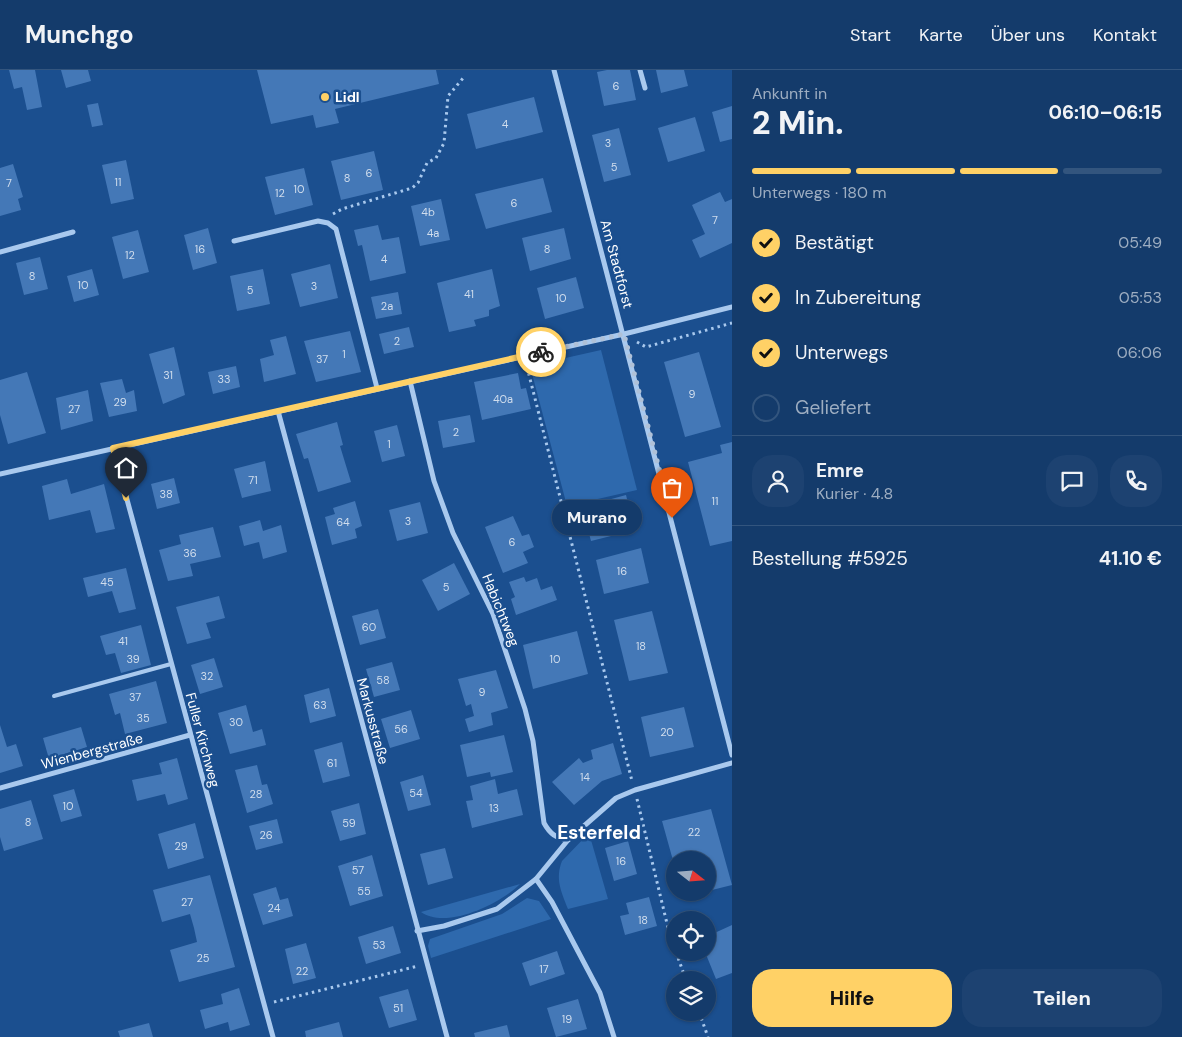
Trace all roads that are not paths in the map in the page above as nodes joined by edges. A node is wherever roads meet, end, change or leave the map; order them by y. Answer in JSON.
{"nodes":[{"id":1,"x":554,"y":70,"type":"edge"},
{"id":2,"x":640,"y":70,"type":"edge"},
{"id":3,"x":645,"y":88,"type":"dead end"},
{"id":4,"x":73,"y":232,"type":"dead end"},
{"id":5,"x":234,"y":241,"type":"dead end"},
{"id":6,"x":0,"y":252,"type":"edge"},
{"id":7,"x":732,"y":307,"type":"edge"},
{"id":8,"x":624,"y":334,"type":"junction"},
{"id":9,"x":410,"y":381,"type":"junction"},
{"id":10,"x":377,"y":388,"type":"junction"},
{"id":11,"x":278,"y":411,"type":"junction"},
{"id":12,"x":113,"y":448,"type":"junction"},
{"id":13,"x":0,"y":474,"type":"edge"},
{"id":14,"x":171,"y":664,"type":"junction"},
{"id":15,"x":54,"y":696,"type":"dead end"},
{"id":16,"x":190,"y":735,"type":"junction"},
{"id":17,"x":732,"y":755,"type":"edge"},
{"id":18,"x":732,"y":763,"type":"edge"},
{"id":19,"x":0,"y":788,"type":"edge"},
{"id":20,"x":568,"y":840,"type":"junction"},
{"id":21,"x":536,"y":879,"type":"junction"},
{"id":22,"x":418,"y":931,"type":"junction"},
{"id":23,"x":273,"y":1037,"type":"edge"},
{"id":24,"x":446,"y":1037,"type":"edge"},
{"id":25,"x":614,"y":1037,"type":"edge"}],
"edges":[{"from":1,"to":8,"type":"street","name":"Am Stadtforst"},
{"from":2,"to":3,"type":"street"},
{"from":4,"to":6,"type":"street"},
{"from":5,"to":10,"type":"street"},
{"from":7,"to":8,"type":"street"},
{"from":8,"to":9,"type":"street"},
{"from":8,"to":17,"type":"street","name":"Am Stadtforst"},
{"from":9,"to":10,"type":"street"},
{"from":9,"to":20,"type":"street","name":"Habichtweg"},
{"from":10,"to":11,"type":"street"},
{"from":11,"to":12,"type":"street"},
{"from":11,"to":22,"type":"street","name":"Markusstraße"},
{"from":12,"to":13,"type":"street"},
{"from":12,"to":14,"type":"street","name":"Fuller Kirchweg"},
{"from":14,"to":15,"type":"lane"},
{"from":14,"to":16,"type":"street","name":"Fuller Kirchweg"},
{"from":16,"to":19,"type":"street","name":"Wienbergstraße"},
{"from":16,"to":23,"type":"street","name":"Fuller Kirchweg"},
{"from":18,"to":20,"type":"street"},
{"from":20,"to":21,"type":"street"},
{"from":21,"to":22,"type":"street"},
{"from":21,"to":25,"type":"street"},
{"from":22,"to":24,"type":"street","name":"Markusstraße"}]}
